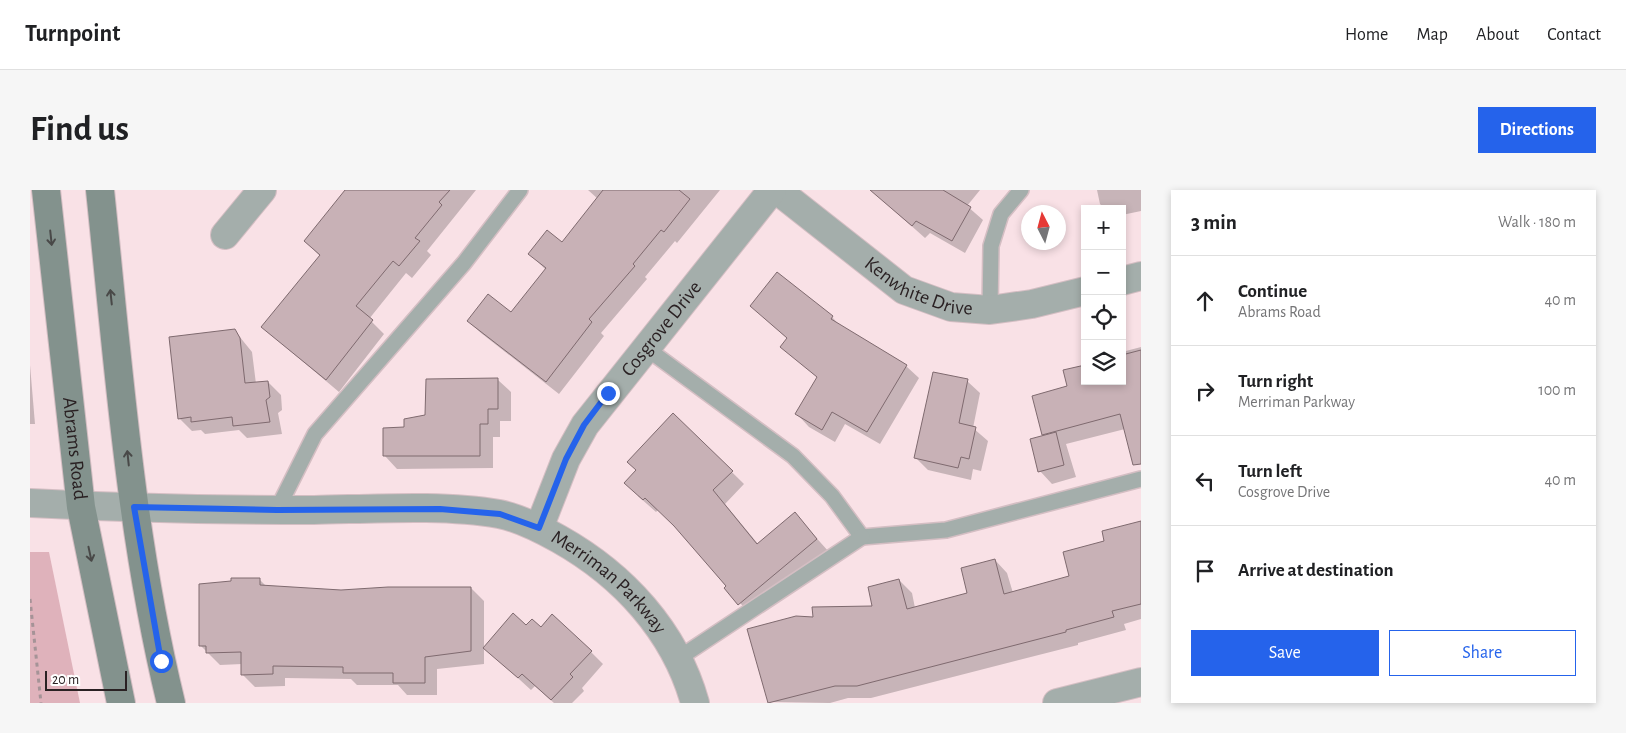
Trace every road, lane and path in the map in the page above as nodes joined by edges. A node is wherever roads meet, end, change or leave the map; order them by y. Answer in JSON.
{"nodes":[{"id":1,"x":46,"y":190,"type":"edge"},
{"id":2,"x":100,"y":190,"type":"edge"},
{"id":3,"x":262,"y":190,"type":"edge"},
{"id":4,"x":520,"y":190,"type":"edge"},
{"id":5,"x":772,"y":190,"type":"edge"},
{"id":6,"x":777,"y":190,"type":"edge"},
{"id":7,"x":1021,"y":190,"type":"edge"},
{"id":8,"x":225,"y":234,"type":"dead end"},
{"id":9,"x":1141,"y":276,"type":"edge"},
{"id":10,"x":1126,"y":280,"type":"edge"},
{"id":11,"x":1081,"y":292,"type":"edge"},
{"id":12,"x":990,"y":310,"type":"junction"},
{"id":13,"x":646,"y":348,"type":"junction"},
{"id":14,"x":1141,"y":480,"type":"edge"},
{"id":15,"x":30,"y":503,"type":"edge"},
{"id":16,"x":80,"y":507,"type":"junction"},
{"id":17,"x":134,"y":507,"type":"junction"},
{"id":18,"x":277,"y":510,"type":"junction"},
{"id":19,"x":539,"y":528,"type":"junction"},
{"id":20,"x":862,"y":537,"type":"junction"},
{"id":21,"x":30,"y":599,"type":"edge"},
{"id":22,"x":679,"y":658,"type":"junction"},
{"id":23,"x":1141,"y":682,"type":"edge"},
{"id":24,"x":41,"y":703,"type":"edge"},
{"id":25,"x":121,"y":703,"type":"edge"},
{"id":26,"x":171,"y":703,"type":"edge"},
{"id":27,"x":695,"y":703,"type":"edge"},
{"id":28,"x":1057,"y":703,"type":"edge"}],
"edges":[{"from":1,"to":16,"type":"main road","name":"Abrams Road","one_way":true},
{"from":17,"to":2,"type":"main road","one_way":true},
{"from":3,"to":8,"type":"street"},
{"from":4,"to":18,"type":"lane"},
{"from":5,"to":13,"type":"street","name":"Cosgrove Drive"},
{"from":6,"to":12,"type":"street","name":"Kenwhite Drive"},
{"from":7,"to":12,"type":"lane"},
{"from":9,"to":10,"type":"street"},
{"from":11,"to":12,"type":"street","name":"Kenwhite Drive"},
{"from":13,"to":19,"type":"street","name":"Cosgrove Drive"},
{"from":13,"to":20,"type":"lane"},
{"from":14,"to":20,"type":"lane"},
{"from":15,"to":16,"type":"street","name":"Merriman Parkway"},
{"from":16,"to":17,"type":"street","name":"Merriman Parkway"},
{"from":16,"to":25,"type":"main road","name":"Abrams Road","one_way":true},
{"from":17,"to":18,"type":"street","name":"Merriman Parkway"},
{"from":17,"to":26,"type":"main road"},
{"from":18,"to":19,"type":"street","name":"Merriman Parkway"},
{"from":19,"to":22,"type":"street","name":"Merriman Parkway"},
{"from":20,"to":22,"type":"lane"},
{"from":21,"to":24,"type":"path"},
{"from":22,"to":27,"type":"street","name":"Merriman Parkway"},
{"from":23,"to":28,"type":"street"}]}
